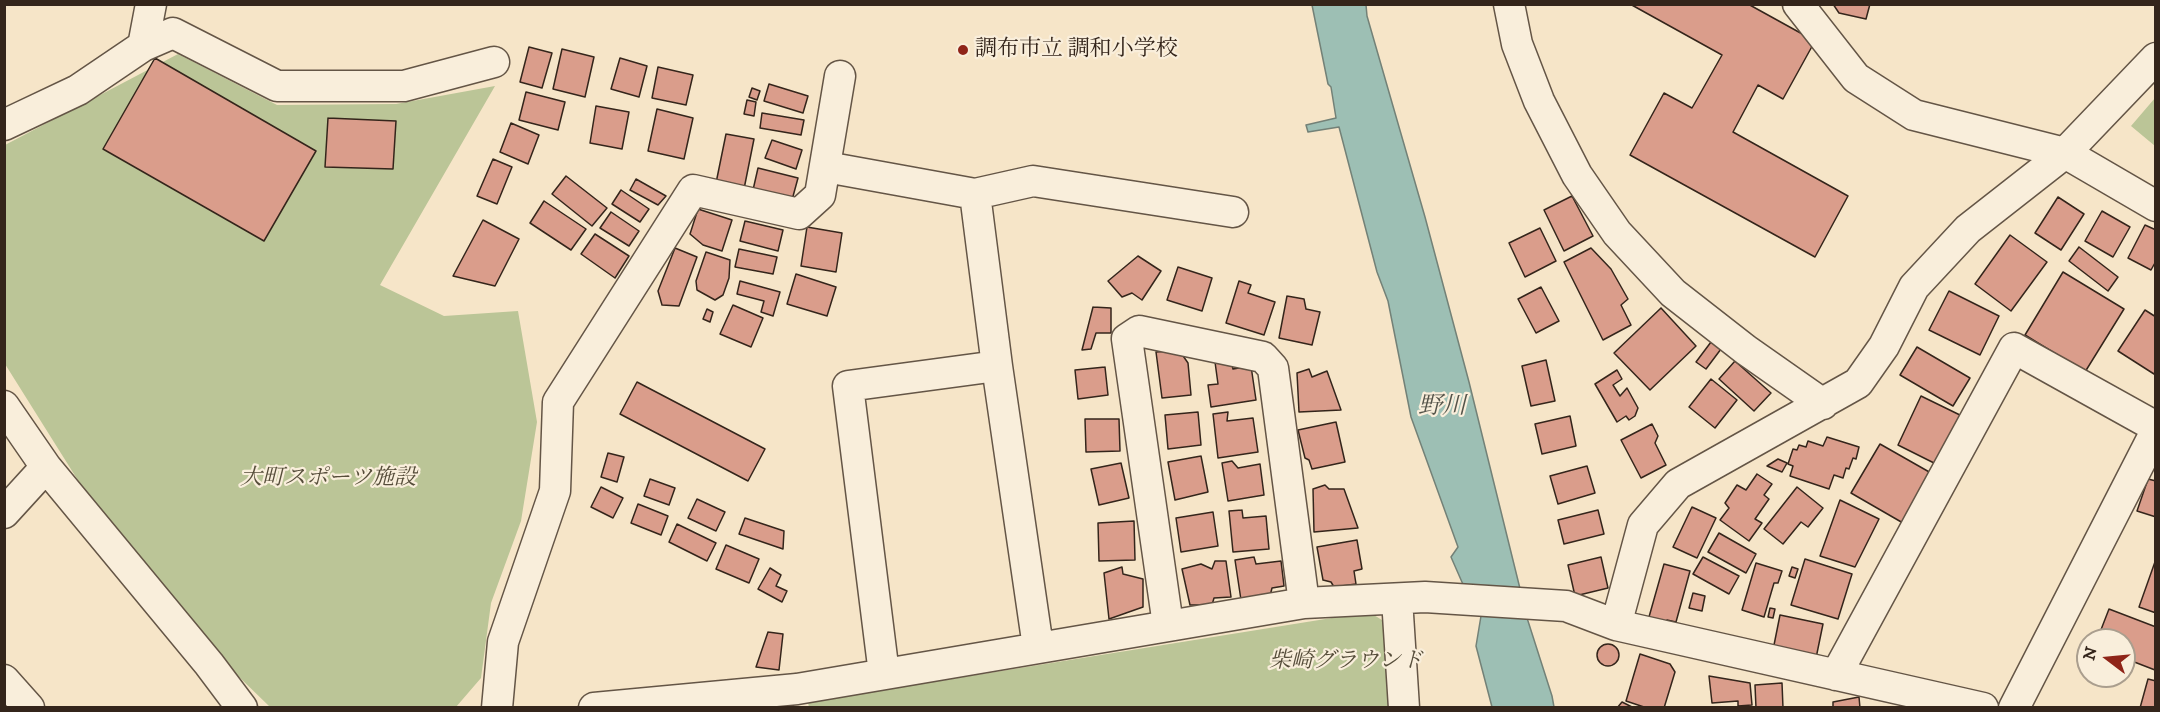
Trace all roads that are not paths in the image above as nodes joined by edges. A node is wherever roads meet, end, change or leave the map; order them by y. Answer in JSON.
{"nodes":[{"id":1,"x":152,"y":4,"type":"edge"},
{"id":2,"x":1509,"y":4,"type":"edge"},
{"id":3,"x":1798,"y":4,"type":"edge"},
{"id":4,"x":143,"y":46,"type":"junction"},
{"id":5,"x":2156,"y":58,"type":"edge"},
{"id":6,"x":494,"y":62,"type":"dead end"},
{"id":7,"x":840,"y":76,"type":"dead end"},
{"id":8,"x":4,"y":125,"type":"edge"},
{"id":9,"x":2065,"y":153,"type":"junction"},
{"id":10,"x":826,"y":167,"type":"junction"},
{"id":11,"x":975,"y":194,"type":"junction"},
{"id":12,"x":2156,"y":206,"type":"edge"},
{"id":13,"x":1233,"y":212,"type":"dead end"},
{"id":14,"x":997,"y":366,"type":"junction"},
{"id":15,"x":1823,"y":404,"type":"junction"},
{"id":16,"x":4,"y":406,"type":"edge"},
{"id":17,"x":2156,"y":426,"type":"edge"},
{"id":18,"x":2156,"y":431,"type":"edge"},
{"id":19,"x":2149,"y":461,"type":"edge"},
{"id":20,"x":46,"y":467,"type":"junction"},
{"id":21,"x":4,"y":513,"type":"edge"},
{"id":22,"x":1411,"y":598,"type":"junction"},
{"id":23,"x":1305,"y":603,"type":"junction"},
{"id":24,"x":1168,"y":624,"type":"junction"},
{"id":25,"x":1616,"y":625,"type":"junction"},
{"id":26,"x":1038,"y":647,"type":"junction"},
{"id":27,"x":884,"y":674,"type":"junction"},
{"id":28,"x":1836,"y":675,"type":"junction"},
{"id":29,"x":4,"y":680,"type":"edge"},
{"id":30,"x":30,"y":708,"type":"edge"},
{"id":31,"x":242,"y":708,"type":"edge"},
{"id":32,"x":497,"y":708,"type":"edge"},
{"id":33,"x":594,"y":708,"type":"edge"},
{"id":34,"x":1404,"y":708,"type":"edge"},
{"id":35,"x":1983,"y":708,"type":"edge"},
{"id":36,"x":2014,"y":708,"type":"edge"}],
"edges":[{"from":1,"to":4,"type":"street"},
{"from":2,"to":15,"type":"street"},
{"from":3,"to":9,"type":"street"},
{"from":4,"to":6,"type":"street"},
{"from":4,"to":8,"type":"street"},
{"from":5,"to":9,"type":"street"},
{"from":7,"to":10,"type":"street"},
{"from":9,"to":12,"type":"street"},
{"from":9,"to":15,"type":"street"},
{"from":10,"to":11,"type":"street"},
{"from":10,"to":32,"type":"street"},
{"from":11,"to":13,"type":"street"},
{"from":11,"to":14,"type":"street"},
{"from":14,"to":26,"type":"street"},
{"from":14,"to":27,"type":"street"},
{"from":15,"to":25,"type":"street"},
{"from":16,"to":20,"type":"street"},
{"from":17,"to":28,"type":"street"},
{"from":18,"to":19,"type":"street"},
{"from":19,"to":36,"type":"street"},
{"from":20,"to":21,"type":"street"},
{"from":20,"to":31,"type":"street"},
{"from":22,"to":23,"type":"street"},
{"from":22,"to":25,"type":"street"},
{"from":22,"to":34,"type":"street"},
{"from":23,"to":24,"type":"street"},
{"from":23,"to":24,"type":"street"},
{"from":24,"to":26,"type":"street"},
{"from":25,"to":28,"type":"street"},
{"from":26,"to":27,"type":"street"},
{"from":27,"to":33,"type":"street"},
{"from":28,"to":35,"type":"street"},
{"from":29,"to":30,"type":"street"}]}
